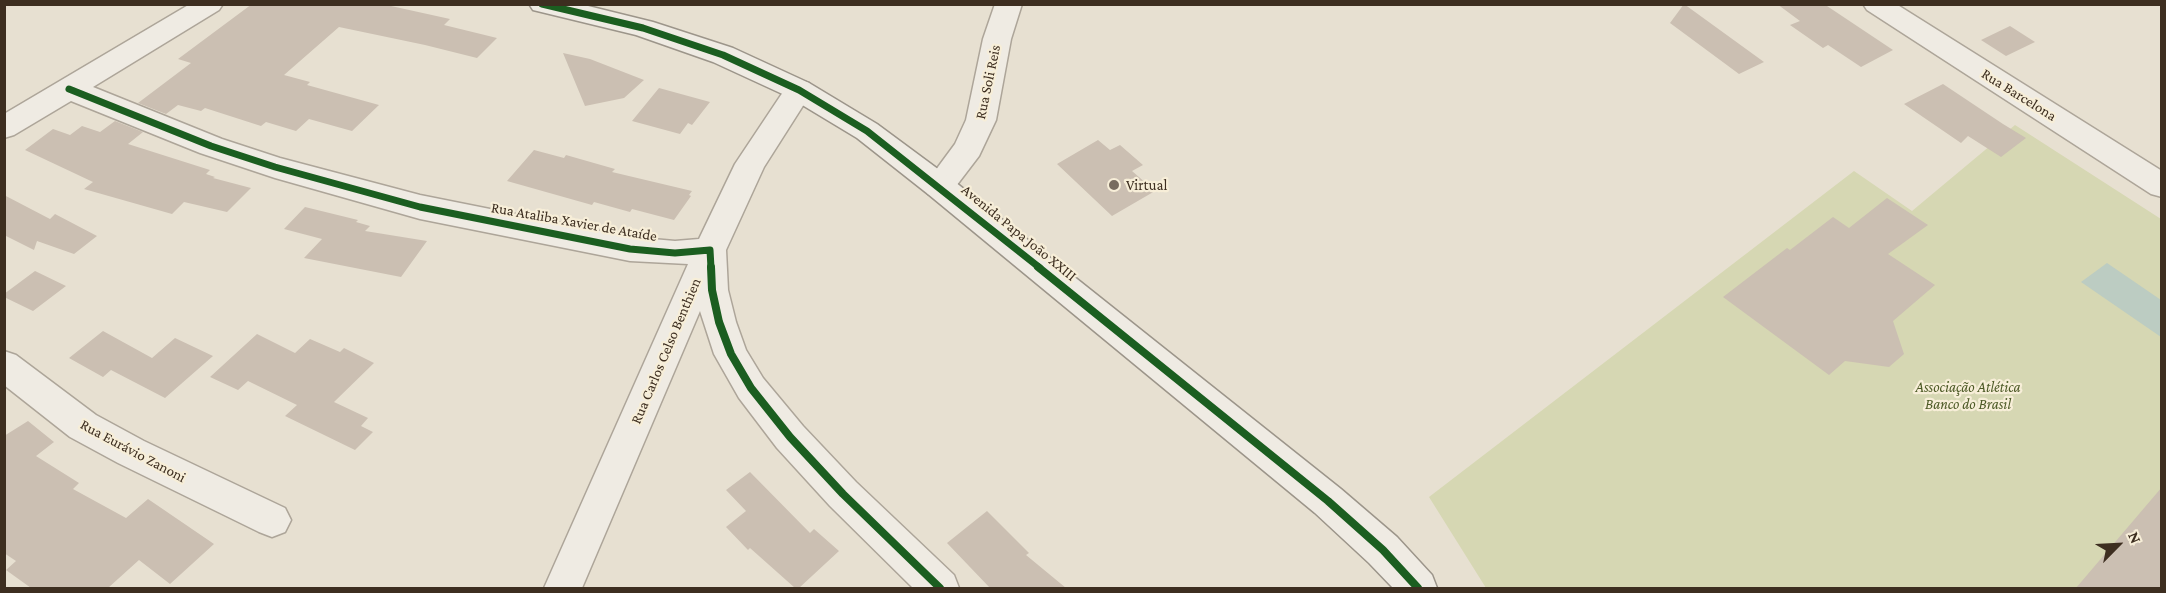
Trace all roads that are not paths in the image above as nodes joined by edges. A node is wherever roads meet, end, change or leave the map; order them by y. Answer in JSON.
{"nodes":[{"id":1,"x":210,"y":4,"type":"edge"},
{"id":2,"x":542,"y":4,"type":"edge"},
{"id":3,"x":1009,"y":4,"type":"edge"},
{"id":4,"x":1928,"y":4,"type":"edge"},
{"id":5,"x":1887,"y":12,"type":"edge"},
{"id":6,"x":69,"y":89,"type":"junction"},
{"id":7,"x":799,"y":90,"type":"junction"},
{"id":8,"x":4,"y":128,"type":"edge"},
{"id":9,"x":939,"y":186,"type":"junction"},
{"id":10,"x":2162,"y":186,"type":"edge"},
{"id":11,"x":710,"y":250,"type":"junction"},
{"id":12,"x":4,"y":365,"type":"edge"},
{"id":13,"x":272,"y":520,"type":"dead end"},
{"id":14,"x":563,"y":588,"type":"edge"},
{"id":15,"x":940,"y":588,"type":"edge"},
{"id":16,"x":1418,"y":588,"type":"edge"}],
"edges":[{"from":1,"to":6,"type":"street"},
{"from":2,"to":7,"type":"street","name":"Avenida Papa João XXIII"},
{"from":3,"to":9,"type":"street","name":"Rua Soli Reis"},
{"from":4,"to":5,"type":"street"},
{"from":5,"to":10,"type":"street","name":"Rua Barcelona"},
{"from":6,"to":8,"type":"street"},
{"from":6,"to":11,"type":"street","name":"Rua Ataliba Xavier de Ataíde"},
{"from":7,"to":9,"type":"street","name":"Avenida Papa João XXIII"},
{"from":7,"to":11,"type":"street","name":"Rua Carlos Celso Benthien"},
{"from":9,"to":16,"type":"street","name":"Avenida Papa João XXIII"},
{"from":11,"to":14,"type":"street","name":"Rua Carlos Celso Benthien"},
{"from":11,"to":15,"type":"street"},
{"from":12,"to":13,"type":"street","name":"Rua Eurávio Zanoni"}]}
